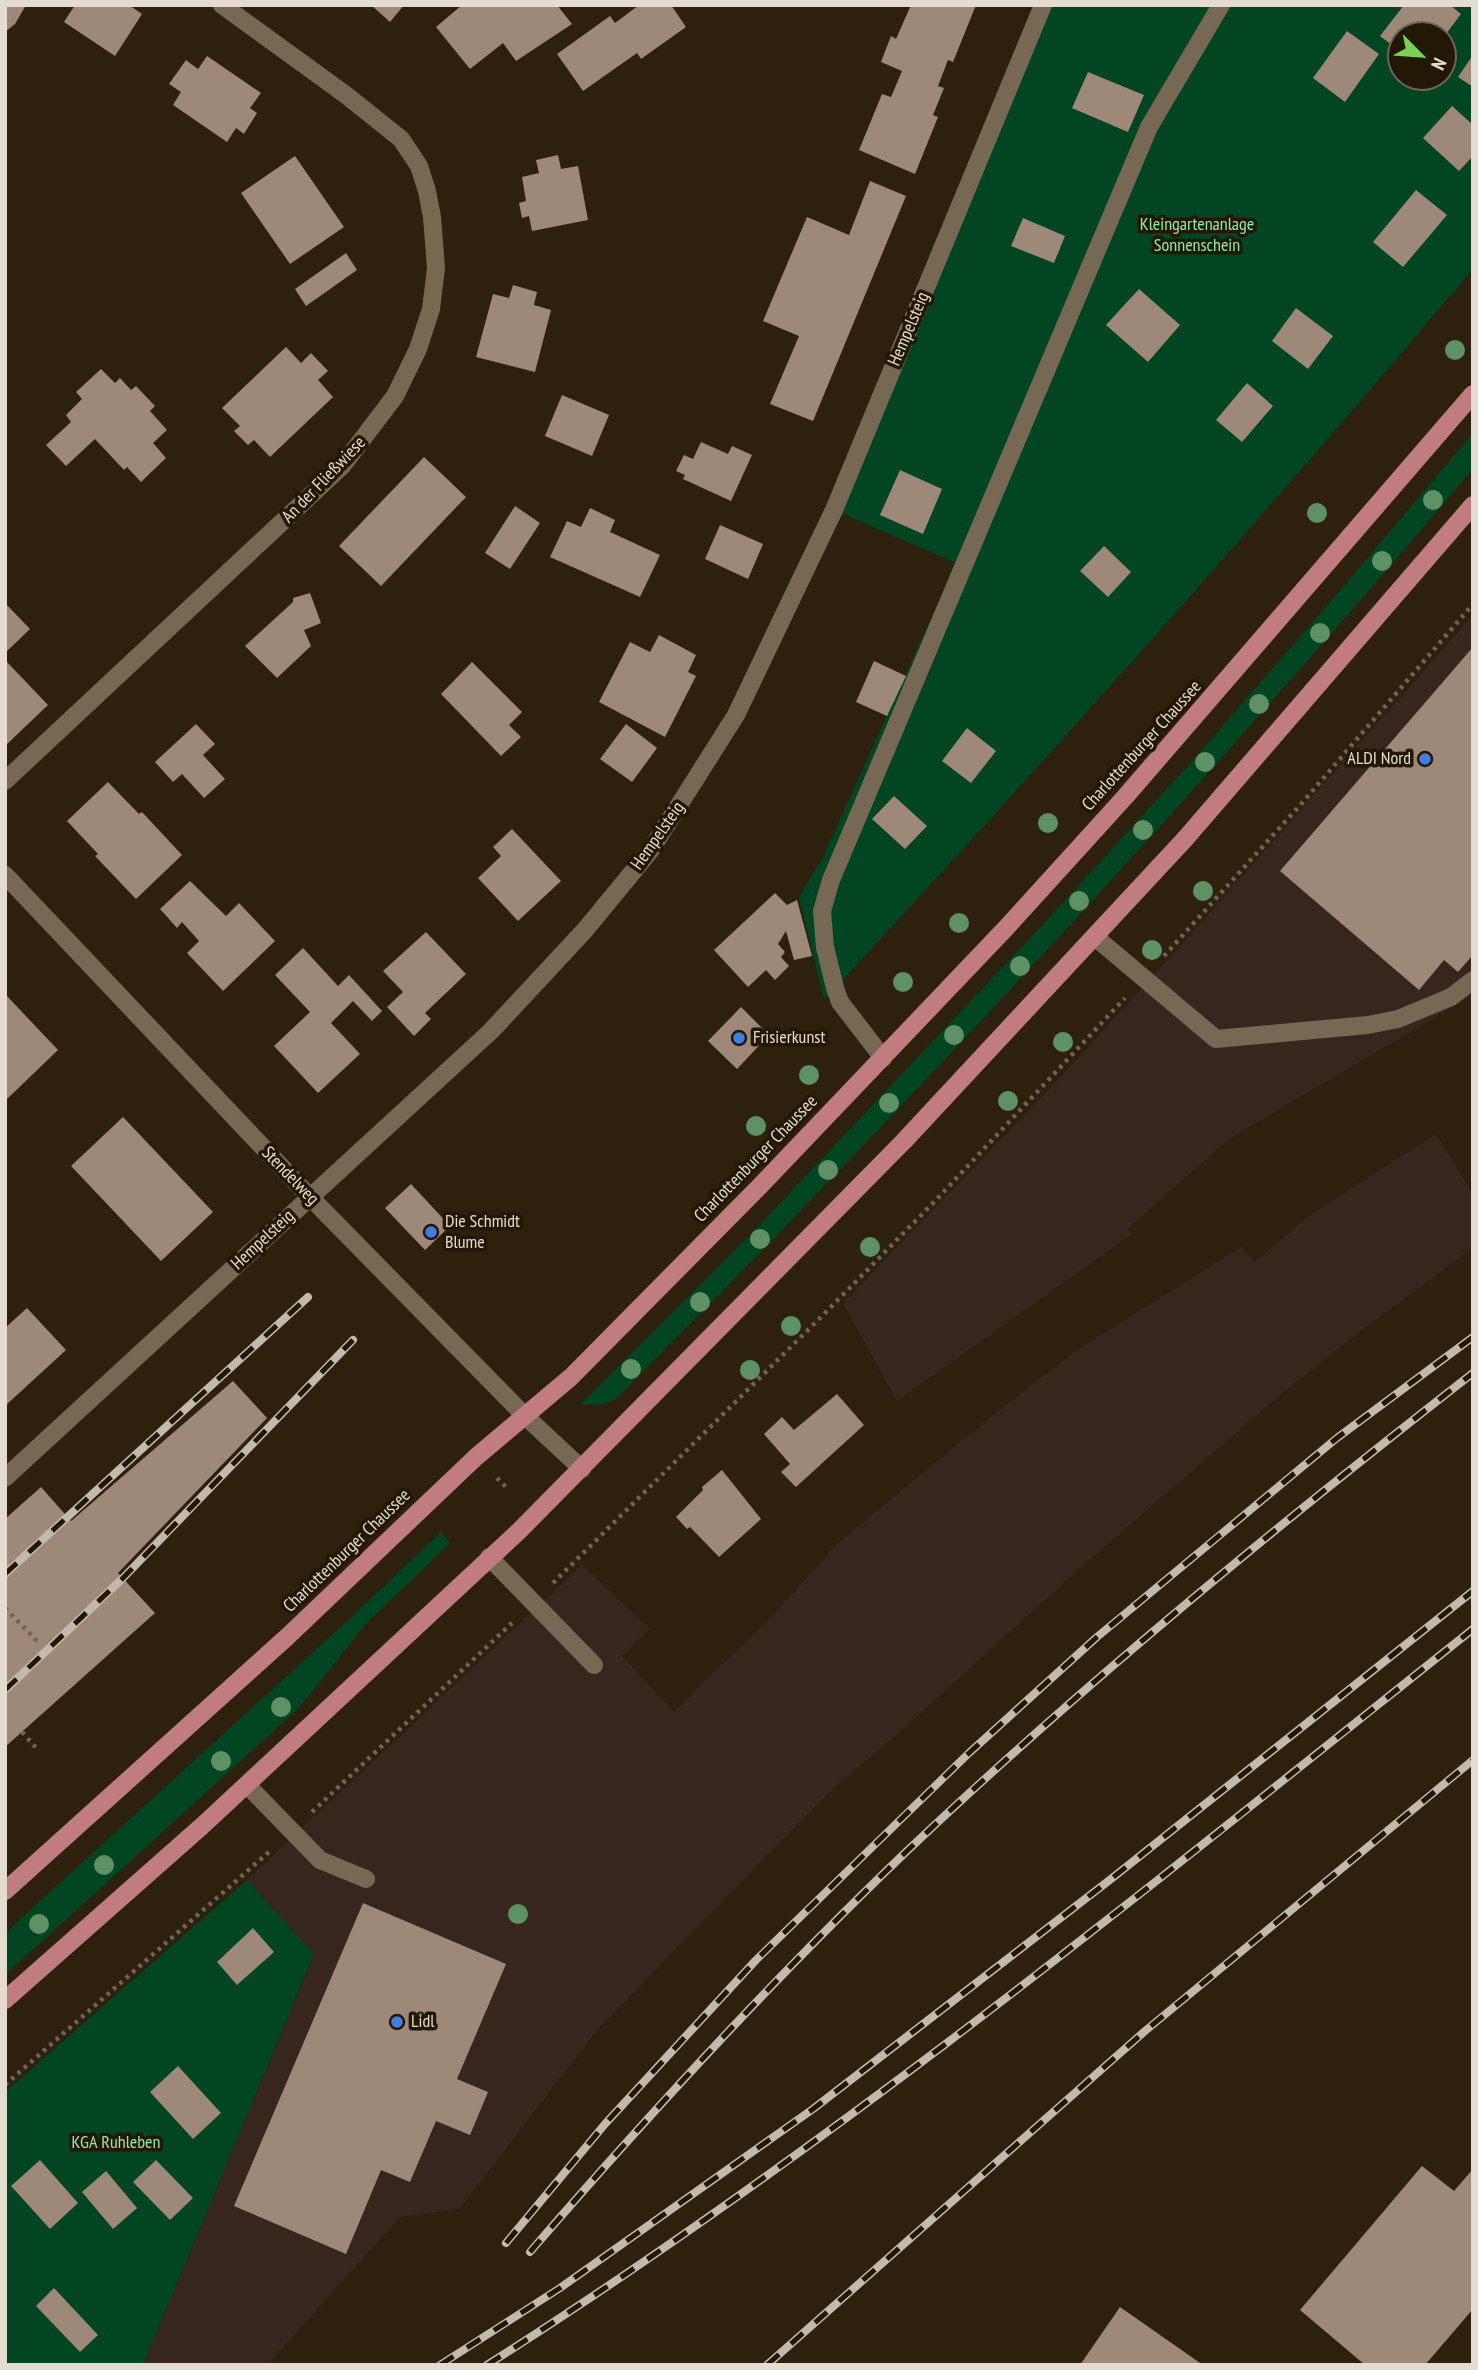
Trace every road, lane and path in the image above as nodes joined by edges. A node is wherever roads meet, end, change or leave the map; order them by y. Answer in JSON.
{"nodes":[{"id":1,"x":222,"y":5,"type":"edge"},
{"id":2,"x":1043,"y":5,"type":"edge"},
{"id":3,"x":1221,"y":5,"type":"edge"},
{"id":4,"x":1473,"y":394,"type":"edge"},
{"id":5,"x":1473,"y":505,"type":"edge"},
{"id":6,"x":1473,"y":604,"type":"edge"},
{"id":7,"x":5,"y":781,"type":"edge"},
{"id":8,"x":5,"y":875,"type":"edge"},
{"id":9,"x":1095,"y":937,"type":"junction"},
{"id":10,"x":1144,"y":978,"type":"junction"},
{"id":11,"x":1473,"y":980,"type":"edge"},
{"id":12,"x":883,"y":1058,"type":"junction"},
{"id":13,"x":310,"y":1197,"type":"junction"},
{"id":14,"x":524,"y":1415,"type":"junction"},
{"id":15,"x":582,"y":1469,"type":"junction"},
{"id":16,"x":5,"y":1478,"type":"edge"},
{"id":17,"x":497,"y":1478,"type":"dead end"},
{"id":18,"x":506,"y":1488,"type":"dead end"},
{"id":19,"x":489,"y":1557,"type":"junction"},
{"id":20,"x":577,"y":1559,"type":"dead end"},
{"id":21,"x":5,"y":1608,"type":"edge"},
{"id":22,"x":39,"y":1643,"type":"dead end"},
{"id":23,"x":594,"y":1665,"type":"dead end"},
{"id":24,"x":22,"y":1732,"type":"dead end"},
{"id":25,"x":37,"y":1749,"type":"dead end"},
{"id":26,"x":247,"y":1785,"type":"junction"},
{"id":27,"x":366,"y":1879,"type":"dead end"},
{"id":28,"x":5,"y":1891,"type":"edge"},
{"id":29,"x":5,"y":2000,"type":"edge"}],
"edges":[{"from":1,"to":7,"type":"street","name":"An der Fließwiese"},
{"from":2,"to":13,"type":"street","name":"Hempelsteig"},
{"from":3,"to":12,"type":"street"},
{"from":4,"to":12,"type":"main road","name":"Charlottenburger Chaussee"},
{"from":5,"to":9,"type":"main road"},
{"from":6,"to":10,"type":"path"},
{"from":8,"to":13,"type":"street","name":"Stendelweg"},
{"from":9,"to":10,"type":"street"},
{"from":9,"to":15,"type":"main road"},
{"from":10,"to":11,"type":"street"},
{"from":10,"to":20,"type":"path"},
{"from":12,"to":14,"type":"main road","name":"Charlottenburger Chaussee"},
{"from":13,"to":14,"type":"street","name":"Stendelweg"},
{"from":13,"to":16,"type":"street","name":"Hempelsteig"},
{"from":14,"to":15,"type":"street","name":"Stendelweg"},
{"from":14,"to":28,"type":"main road","name":"Charlottenburger Chaussee"},
{"from":15,"to":19,"type":"main road"},
{"from":17,"to":18,"type":"path"},
{"from":19,"to":23,"type":"street"},
{"from":19,"to":26,"type":"main road"},
{"from":21,"to":22,"type":"path"},
{"from":24,"to":25,"type":"path"},
{"from":26,"to":27,"type":"street"},
{"from":26,"to":29,"type":"main road"}]}
